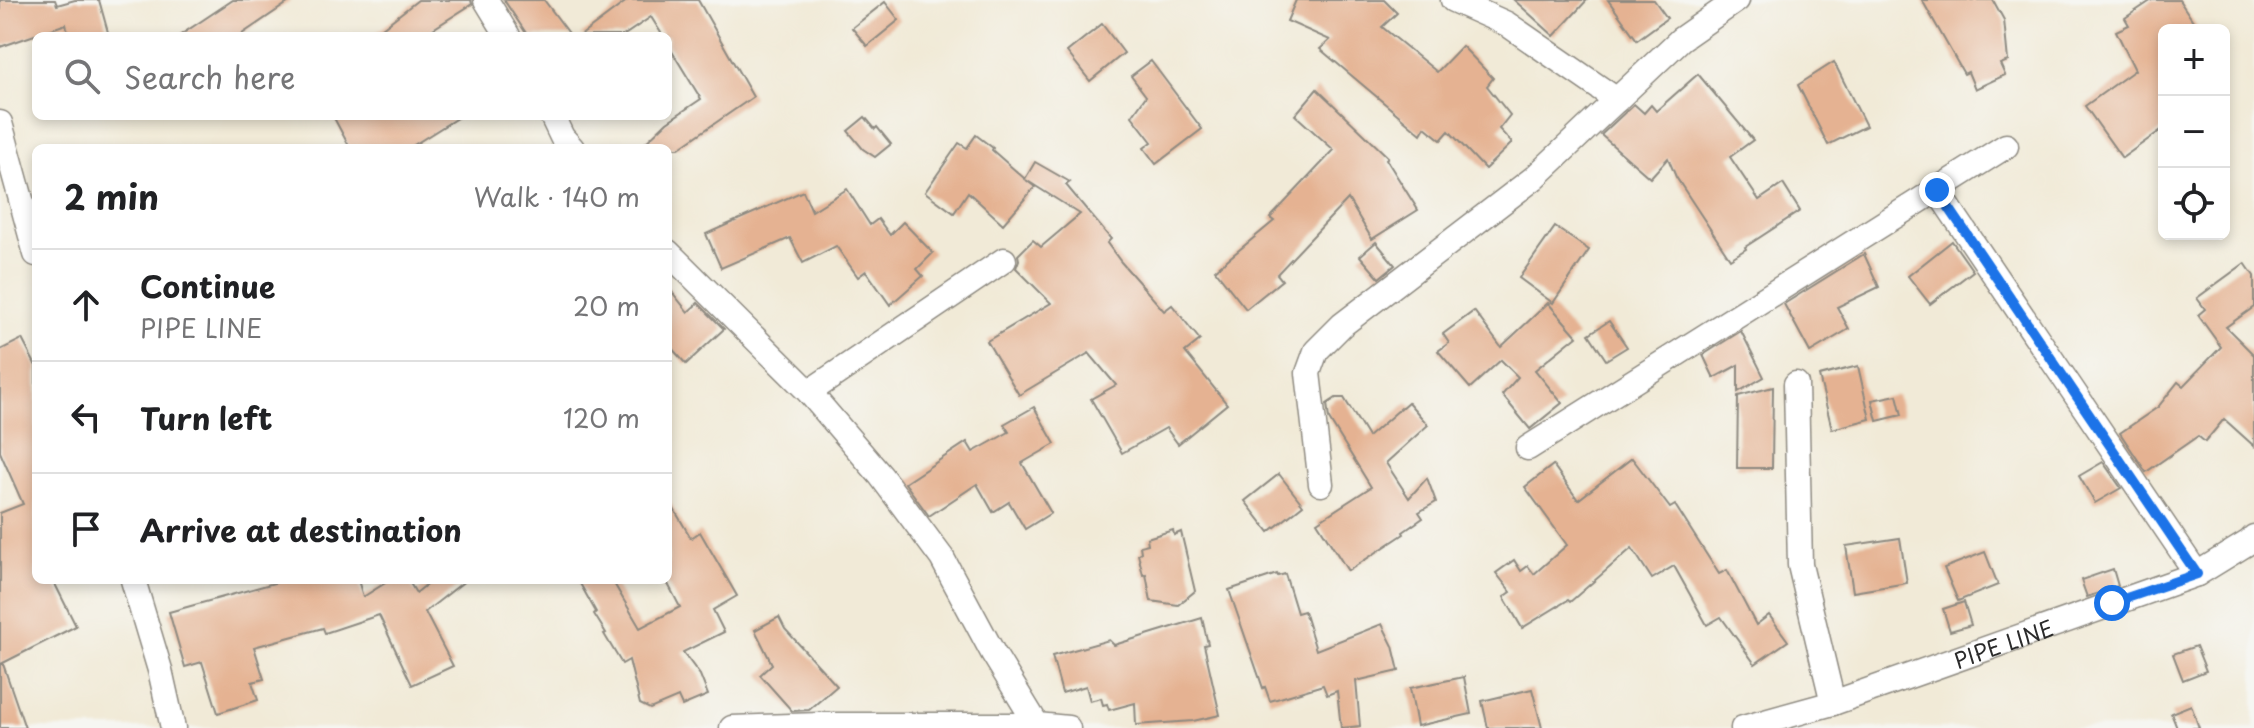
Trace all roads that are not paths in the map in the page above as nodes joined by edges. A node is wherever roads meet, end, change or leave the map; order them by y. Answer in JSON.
{"nodes":[{"id":1,"x":486,"y":0,"type":"edge"},
{"id":2,"x":1453,"y":0,"type":"edge"},
{"id":3,"x":1737,"y":0,"type":"edge"},
{"id":4,"x":506,"y":32,"type":"edge"},
{"id":5,"x":1617,"y":100,"type":"junction"},
{"id":6,"x":554,"y":120,"type":"edge"},
{"id":7,"x":0,"y":123,"type":"edge"},
{"id":8,"x":568,"y":144,"type":"edge"},
{"id":9,"x":2006,"y":146,"type":"dead end"},
{"id":10,"x":1937,"y":190,"type":"junction"},
{"id":11,"x":32,"y":239,"type":"edge"},
{"id":12,"x":672,"y":256,"type":"edge"},
{"id":13,"x":1004,"y":260,"type":"dead end"},
{"id":14,"x":1796,"y":384,"type":"dead end"},
{"id":15,"x":809,"y":392,"type":"junction"},
{"id":16,"x":1528,"y":448,"type":"dead end"},
{"id":17,"x":1321,"y":484,"type":"dead end"},
{"id":18,"x":2252,"y":542,"type":"edge"},
{"id":19,"x":2197,"y":574,"type":"junction"},
{"id":20,"x":134,"y":584,"type":"edge"},
{"id":21,"x":1833,"y":703,"type":"junction"},
{"id":22,"x":1037,"y":725,"type":"junction"},
{"id":23,"x":173,"y":728,"type":"edge"},
{"id":24,"x":732,"y":728,"type":"edge"},
{"id":25,"x":1068,"y":728,"type":"edge"},
{"id":26,"x":1743,"y":728,"type":"edge"}],
"edges":[{"from":1,"to":4,"type":"street"},
{"from":2,"to":5,"type":"street"},
{"from":3,"to":5,"type":"street"},
{"from":5,"to":17,"type":"street"},
{"from":6,"to":8,"type":"street"},
{"from":7,"to":11,"type":"street"},
{"from":9,"to":10,"type":"street"},
{"from":10,"to":16,"type":"street"},
{"from":10,"to":19,"type":"street"},
{"from":12,"to":15,"type":"street"},
{"from":13,"to":15,"type":"street"},
{"from":14,"to":21,"type":"street"},
{"from":15,"to":22,"type":"street"},
{"from":18,"to":19,"type":"street","name":"PIPE LINE"},
{"from":19,"to":21,"type":"street","name":"PIPE LINE"},
{"from":20,"to":23,"type":"street"},
{"from":21,"to":26,"type":"street","name":"PIPE LINE"},
{"from":22,"to":24,"type":"street"},
{"from":22,"to":25,"type":"street"}]}
